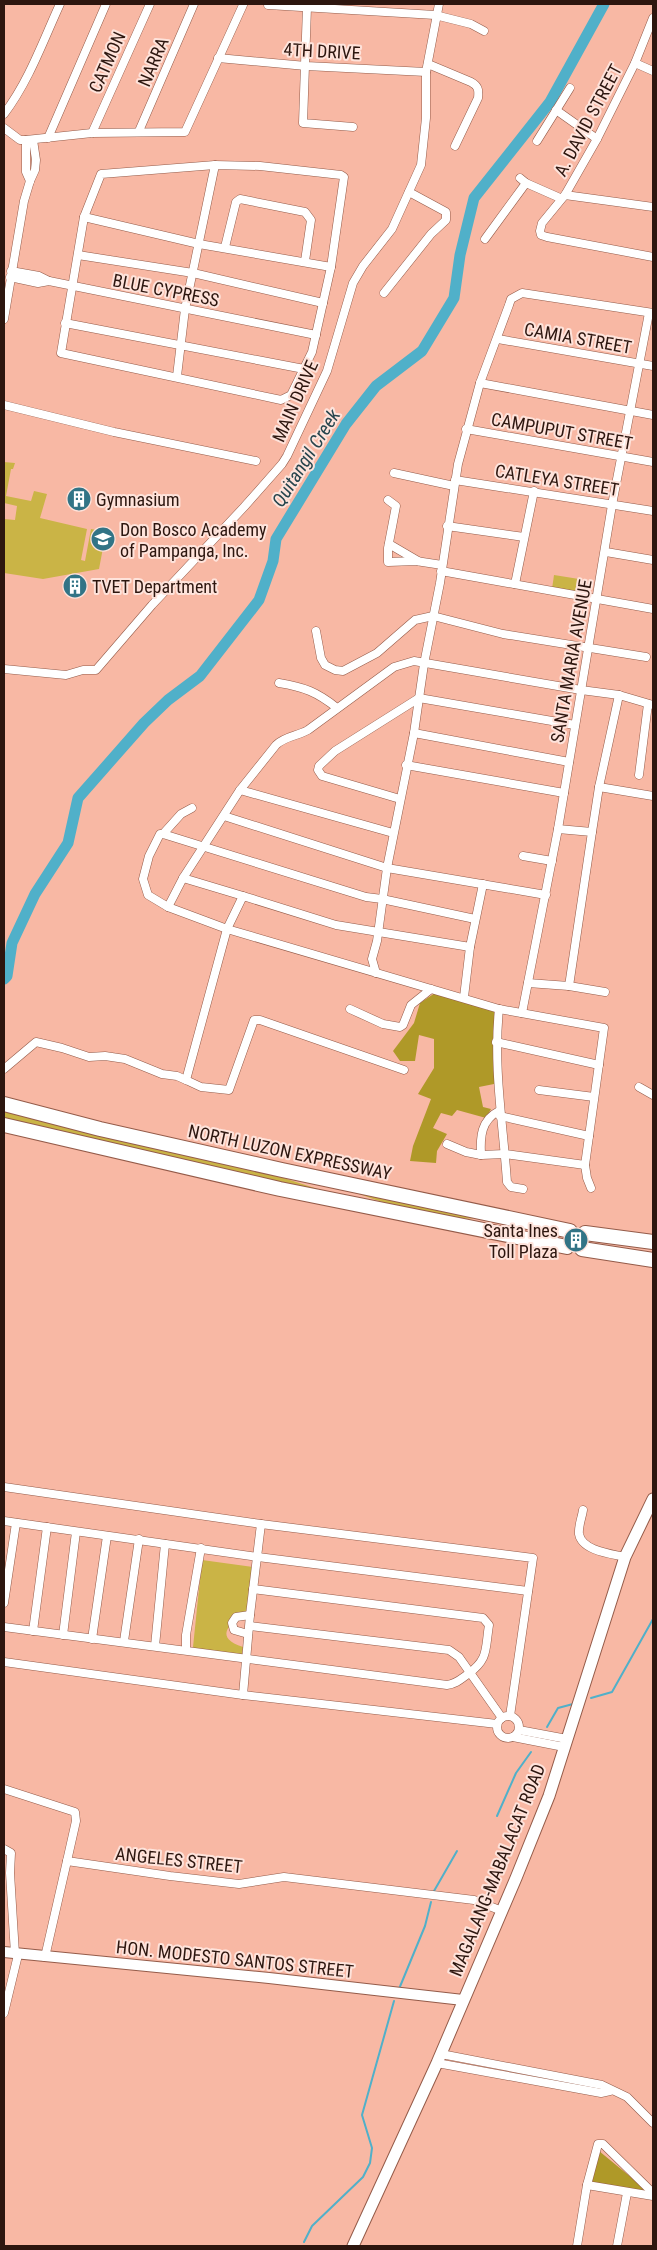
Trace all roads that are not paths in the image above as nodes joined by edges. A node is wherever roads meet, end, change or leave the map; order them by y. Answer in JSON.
{"nodes":[{"id":1,"x":60,"y":4,"type":"edge"},
{"id":2,"x":106,"y":4,"type":"edge"},
{"id":3,"x":150,"y":4,"type":"edge"},
{"id":4,"x":194,"y":4,"type":"edge"},
{"id":5,"x":385,"y":4,"type":"edge"},
{"id":6,"x":439,"y":4,"type":"edge"},
{"id":7,"x":243,"y":5,"type":"edge"},
{"id":8,"x":268,"y":5,"type":"dead end"},
{"id":9,"x":307,"y":7,"type":"junction"},
{"id":10,"x":385,"y":13,"type":"junction"},
{"id":11,"x":435,"y":15,"type":"junction"},
{"id":12,"x":653,"y":20,"type":"edge"},
{"id":13,"x":484,"y":31,"type":"dead end"},
{"id":14,"x":218,"y":58,"type":"junction"},
{"id":15,"x":636,"y":63,"type":"junction"},
{"id":16,"x":428,"y":64,"type":"junction"},
{"id":17,"x":306,"y":66,"type":"junction"},
{"id":18,"x":653,"y":71,"type":"edge"},
{"id":19,"x":426,"y":72,"type":"junction"},
{"id":20,"x":570,"y":88,"type":"dead end"},
{"id":21,"x":556,"y":110,"type":"junction"},
{"id":22,"x":4,"y":114,"type":"edge"},
{"id":23,"x":354,"y":127,"type":"dead end"},
{"id":24,"x":4,"y":128,"type":"edge"},
{"id":25,"x":139,"y":131,"type":"junction"},
{"id":26,"x":92,"y":133,"type":"junction"},
{"id":27,"x":48,"y":138,"type":"junction"},
{"id":28,"x":596,"y":139,"type":"junction"},
{"id":29,"x":29,"y":140,"type":"junction"},
{"id":30,"x":536,"y":141,"type":"dead end"},
{"id":31,"x":455,"y":146,"type":"dead end"},
{"id":32,"x":215,"y":165,"type":"junction"},
{"id":33,"x":409,"y":192,"type":"junction"},
{"id":34,"x":563,"y":196,"type":"junction"},
{"id":35,"x":653,"y":197,"type":"edge"},
{"id":36,"x":652,"y":207,"type":"edge"},
{"id":37,"x":84,"y":217,"type":"junction"},
{"id":38,"x":485,"y":239,"type":"dead end"},
{"id":39,"x":199,"y":244,"type":"junction"},
{"id":40,"x":225,"y":247,"type":"junction"},
{"id":41,"x":78,"y":255,"type":"junction"},
{"id":42,"x":653,"y":257,"type":"edge"},
{"id":43,"x":305,"y":261,"type":"junction"},
{"id":44,"x":331,"y":266,"type":"junction"},
{"id":45,"x":193,"y":273,"type":"junction"},
{"id":46,"x":11,"y":274,"type":"junction"},
{"id":47,"x":72,"y":286,"type":"junction"},
{"id":48,"x":384,"y":293,"type":"dead end"},
{"id":49,"x":323,"y":302,"type":"junction"},
{"id":50,"x":185,"y":309,"type":"junction"},
{"id":51,"x":651,"y":313,"type":"edge"},
{"id":52,"x":4,"y":319,"type":"edge"},
{"id":53,"x":65,"y":323,"type":"junction"},
{"id":54,"x":316,"y":335,"type":"junction"},
{"id":55,"x":498,"y":339,"type":"junction"},
{"id":56,"x":180,"y":345,"type":"junction"},
{"id":57,"x":640,"y":364,"type":"junction"},
{"id":58,"x":653,"y":366,"type":"edge"},
{"id":59,"x":304,"y":369,"type":"junction"},
{"id":60,"x":177,"y":376,"type":"junction"},
{"id":61,"x":480,"y":382,"type":"junction"},
{"id":62,"x":4,"y":405,"type":"edge"},
{"id":63,"x":632,"y":411,"type":"junction"},
{"id":64,"x":653,"y":415,"type":"edge"},
{"id":65,"x":466,"y":429,"type":"junction"},
{"id":66,"x":623,"y":457,"type":"junction"},
{"id":67,"x":256,"y":461,"type":"dead end"},
{"id":68,"x":653,"y":462,"type":"edge"},
{"id":69,"x":394,"y":473,"type":"dead end"},
{"id":70,"x":455,"y":483,"type":"junction"},
{"id":71,"x":534,"y":491,"type":"junction"},
{"id":72,"x":388,"y":500,"type":"dead end"},
{"id":73,"x":612,"y":505,"type":"junction"},
{"id":74,"x":653,"y":511,"type":"edge"},
{"id":75,"x":448,"y":526,"type":"junction"},
{"id":76,"x":524,"y":537,"type":"junction"},
{"id":77,"x":389,"y":544,"type":"junction"},
{"id":78,"x":606,"y":552,"type":"junction"},
{"id":79,"x":653,"y":560,"type":"edge"},
{"id":80,"x":419,"y":561,"type":"junction"},
{"id":81,"x":442,"y":568,"type":"junction"},
{"id":82,"x":515,"y":584,"type":"junction"},
{"id":83,"x":597,"y":599,"type":"junction"},
{"id":84,"x":653,"y":609,"type":"edge"},
{"id":85,"x":433,"y":616,"type":"junction"},
{"id":86,"x":316,"y":631,"type":"dead end"},
{"id":87,"x":588,"y":647,"type":"junction"},
{"id":88,"x":646,"y":657,"type":"dead end"},
{"id":89,"x":424,"y":664,"type":"junction"},
{"id":90,"x":5,"y":669,"type":"edge"},
{"id":91,"x":278,"y":683,"type":"dead end"},
{"id":92,"x":581,"y":690,"type":"junction"},
{"id":93,"x":619,"y":695,"type":"junction"},
{"id":94,"x":419,"y":698,"type":"junction"},
{"id":95,"x":651,"y":704,"type":"edge"},
{"id":96,"x":336,"y":708,"type":"junction"},
{"id":97,"x":575,"y":725,"type":"junction"},
{"id":98,"x":414,"y":732,"type":"junction"},
{"id":99,"x":569,"y":762,"type":"junction"},
{"id":100,"x":406,"y":765,"type":"junction"},
{"id":101,"x":639,"y":775,"type":"dead end"},
{"id":102,"x":599,"y":787,"type":"junction"},
{"id":103,"x":240,"y":790,"type":"junction"},
{"id":104,"x":564,"y":794,"type":"junction"},
{"id":105,"x":653,"y":796,"type":"edge"},
{"id":106,"x":400,"y":799,"type":"junction"},
{"id":107,"x":192,"y":808,"type":"dead end"},
{"id":108,"x":224,"y":816,"type":"junction"},
{"id":109,"x":558,"y":829,"type":"junction"},
{"id":110,"x":592,"y":832,"type":"junction"},
{"id":111,"x":393,"y":833,"type":"junction"},
{"id":112,"x":163,"y":834,"type":"junction"},
{"id":113,"x":203,"y":846,"type":"junction"},
{"id":114,"x":523,"y":856,"type":"dead end"},
{"id":115,"x":552,"y":861,"type":"junction"},
{"id":116,"x":387,"y":868,"type":"junction"},
{"id":117,"x":183,"y":878,"type":"junction"},
{"id":118,"x":483,"y":884,"type":"junction"},
{"id":119,"x":546,"y":895,"type":"junction"},
{"id":120,"x":243,"y":896,"type":"junction"},
{"id":121,"x":382,"y":898,"type":"junction"},
{"id":122,"x":168,"y":907,"type":"junction"},
{"id":123,"x":475,"y":919,"type":"junction"},
{"id":124,"x":227,"y":929,"type":"junction"},
{"id":125,"x":377,"y":932,"type":"junction"},
{"id":126,"x":470,"y":947,"type":"junction"},
{"id":127,"x":372,"y":960,"type":"junction"},
{"id":128,"x":360,"y":968,"type":"junction"},
{"id":129,"x":376,"y":973,"type":"junction"},
{"id":130,"x":528,"y":983,"type":"junction"},
{"id":131,"x":569,"y":986,"type":"junction"},
{"id":132,"x":431,"y":988,"type":"junction"},
{"id":133,"x":605,"y":992,"type":"dead end"},
{"id":134,"x":464,"y":997,"type":"junction"},
{"id":135,"x":350,"y":1009,"type":"dead end"},
{"id":136,"x":499,"y":1009,"type":"junction"},
{"id":137,"x":522,"y":1013,"type":"junction"},
{"id":138,"x":496,"y":1042,"type":"junction"},
{"id":139,"x":600,"y":1066,"type":"junction"},
{"id":140,"x":4,"y":1069,"type":"edge"},
{"id":141,"x":404,"y":1070,"type":"dead end"},
{"id":142,"x":186,"y":1080,"type":"junction"},
{"id":143,"x":639,"y":1087,"type":"dead end"},
{"id":144,"x":539,"y":1090,"type":"dead end"},
{"id":145,"x":653,"y":1095,"type":"edge"},
{"id":146,"x":594,"y":1097,"type":"junction"},
{"id":147,"x":4,"y":1104,"type":"edge"},
{"id":148,"x":500,"y":1114,"type":"junction"},
{"id":149,"x":4,"y":1125,"type":"edge"},
{"id":150,"x":589,"y":1136,"type":"junction"},
{"id":151,"x":447,"y":1144,"type":"dead end"},
{"id":152,"x":505,"y":1154,"type":"junction"},
{"id":153,"x":481,"y":1155,"type":"junction"},
{"id":154,"x":585,"y":1165,"type":"junction"},
{"id":155,"x":591,"y":1188,"type":"dead end"},
{"id":156,"x":523,"y":1190,"type":"dead end"},
{"id":157,"x":570,"y":1231,"type":"dead end"},
{"id":158,"x":585,"y":1233,"type":"dead end"},
{"id":159,"x":653,"y":1242,"type":"edge"},
{"id":160,"x":567,"y":1247,"type":"dead end"},
{"id":161,"x":582,"y":1249,"type":"dead end"},
{"id":162,"x":653,"y":1260,"type":"edge"},
{"id":163,"x":4,"y":1488,"type":"edge"},
{"id":164,"x":653,"y":1499,"type":"edge"},
{"id":165,"x":583,"y":1510,"type":"dead end"},
{"id":166,"x":4,"y":1521,"type":"edge"},
{"id":167,"x":16,"y":1523,"type":"junction"},
{"id":168,"x":261,"y":1524,"type":"junction"},
{"id":169,"x":47,"y":1527,"type":"junction"},
{"id":170,"x":76,"y":1532,"type":"junction"},
{"id":171,"x":107,"y":1536,"type":"junction"},
{"id":172,"x":139,"y":1539,"type":"junction"},
{"id":173,"x":165,"y":1544,"type":"junction"},
{"id":174,"x":201,"y":1548,"type":"junction"},
{"id":175,"x":258,"y":1557,"type":"junction"},
{"id":176,"x":625,"y":1557,"type":"junction"},
{"id":177,"x":253,"y":1589,"type":"junction"},
{"id":178,"x":528,"y":1591,"type":"junction"},
{"id":179,"x":4,"y":1603,"type":"edge"},
{"id":180,"x":250,"y":1615,"type":"junction"},
{"id":181,"x":4,"y":1627,"type":"edge"},
{"id":182,"x":249,"y":1630,"type":"junction"},
{"id":183,"x":33,"y":1631,"type":"junction"},
{"id":184,"x":63,"y":1635,"type":"junction"},
{"id":185,"x":92,"y":1639,"type":"junction"},
{"id":186,"x":124,"y":1641,"type":"junction"},
{"id":187,"x":155,"y":1646,"type":"junction"},
{"id":188,"x":186,"y":1649,"type":"junction"},
{"id":189,"x":247,"y":1658,"type":"junction"},
{"id":190,"x":4,"y":1662,"type":"edge"},
{"id":191,"x":470,"y":1673,"type":"junction"},
{"id":192,"x":243,"y":1694,"type":"junction"},
{"id":193,"x":510,"y":1716,"type":"junction"},
{"id":194,"x":499,"y":1721,"type":"junction"},
{"id":195,"x":519,"y":1730,"type":"junction"},
{"id":196,"x":513,"y":1737,"type":"junction"},
{"id":197,"x":562,"y":1742,"type":"junction"},
{"id":198,"x":4,"y":1789,"type":"edge"},
{"id":199,"x":4,"y":1849,"type":"edge"},
{"id":200,"x":67,"y":1861,"type":"junction"},
{"id":201,"x":7,"y":1868,"type":"edge"},
{"id":202,"x":502,"y":1912,"type":"junction"},
{"id":203,"x":12,"y":1954,"type":"edge"},
{"id":204,"x":45,"y":1957,"type":"junction"},
{"id":205,"x":463,"y":2000,"type":"junction"},
{"id":206,"x":4,"y":2013,"type":"edge"},
{"id":207,"x":439,"y":2059,"type":"junction"},
{"id":208,"x":653,"y":2123,"type":"edge"},
{"id":209,"x":587,"y":2185,"type":"junction"},
{"id":210,"x":627,"y":2193,"type":"junction"},
{"id":211,"x":653,"y":2194,"type":"edge"},
{"id":212,"x":353,"y":2246,"type":"edge"},
{"id":213,"x":577,"y":2246,"type":"edge"},
{"id":214,"x":617,"y":2246,"type":"edge"}],
"edges":[{"from":1,"to":22,"type":"street"},
{"from":2,"to":27,"type":"street"},
{"from":3,"to":26,"type":"street","name":"CATMON"},
{"from":4,"to":25,"type":"street","name":"NARRA"},
{"from":5,"to":10,"type":"street"},
{"from":6,"to":11,"type":"street","name":"MAIN DRIVE"},
{"from":7,"to":14,"type":"street"},
{"from":8,"to":9,"type":"street"},
{"from":9,"to":10,"type":"street"},
{"from":9,"to":17,"type":"street"},
{"from":10,"to":11,"type":"street"},
{"from":11,"to":13,"type":"street"},
{"from":11,"to":16,"type":"street","name":"MAIN DRIVE"},
{"from":12,"to":15,"type":"street","name":"A. DAVID STREET"},
{"from":14,"to":17,"type":"street","name":"4TH DRIVE"},
{"from":14,"to":25,"type":"street"},
{"from":15,"to":18,"type":"street"},
{"from":15,"to":28,"type":"street","name":"A. DAVID STREET"},
{"from":16,"to":19,"type":"street","name":"MAIN DRIVE"},
{"from":16,"to":31,"type":"street"},
{"from":17,"to":19,"type":"street","name":"4TH DRIVE"},
{"from":17,"to":23,"type":"street"},
{"from":19,"to":33,"type":"street","name":"MAIN DRIVE"},
{"from":20,"to":21,"type":"street"},
{"from":21,"to":28,"type":"street"},
{"from":21,"to":30,"type":"street"},
{"from":24,"to":29,"type":"street"},
{"from":25,"to":26,"type":"street"},
{"from":26,"to":27,"type":"street"},
{"from":27,"to":29,"type":"street"},
{"from":28,"to":34,"type":"street","name":"A. DAVID STREET"},
{"from":29,"to":46,"type":"street"},
{"from":32,"to":37,"type":"street"},
{"from":32,"to":39,"type":"street"},
{"from":32,"to":44,"type":"street"},
{"from":33,"to":48,"type":"street"},
{"from":33,"to":90,"type":"street","name":"MAIN DRIVE"},
{"from":34,"to":36,"type":"street"},
{"from":34,"to":38,"type":"street"},
{"from":34,"to":42,"type":"street","name":"A. DAVID STREET"},
{"from":35,"to":36,"type":"street"},
{"from":37,"to":39,"type":"street"},
{"from":37,"to":41,"type":"street"},
{"from":39,"to":40,"type":"street"},
{"from":39,"to":45,"type":"street"},
{"from":40,"to":43,"type":"street"},
{"from":40,"to":43,"type":"street"},
{"from":41,"to":45,"type":"street"},
{"from":41,"to":47,"type":"street"},
{"from":43,"to":44,"type":"street"},
{"from":44,"to":49,"type":"street"},
{"from":45,"to":49,"type":"street"},
{"from":45,"to":50,"type":"street"},
{"from":46,"to":47,"type":"street","name":"BLUE CYPRESS"},
{"from":46,"to":52,"type":"street"},
{"from":47,"to":50,"type":"street","name":"BLUE CYPRESS"},
{"from":47,"to":53,"type":"street"},
{"from":49,"to":54,"type":"street"},
{"from":50,"to":54,"type":"street","name":"BLUE CYPRESS"},
{"from":50,"to":56,"type":"street"},
{"from":51,"to":55,"type":"street"},
{"from":51,"to":57,"type":"street","name":"SANTA MARIA AVENUE"},
{"from":53,"to":56,"type":"street"},
{"from":53,"to":60,"type":"street"},
{"from":54,"to":59,"type":"street"},
{"from":55,"to":57,"type":"street","name":"CAMIA STREET"},
{"from":55,"to":61,"type":"street"},
{"from":56,"to":59,"type":"street"},
{"from":56,"to":60,"type":"street"},
{"from":57,"to":58,"type":"street","name":"CAMIA STREET"},
{"from":57,"to":63,"type":"street","name":"SANTA MARIA AVENUE"},
{"from":59,"to":60,"type":"street"},
{"from":61,"to":63,"type":"street"},
{"from":61,"to":65,"type":"street"},
{"from":62,"to":67,"type":"street"},
{"from":63,"to":64,"type":"street"},
{"from":63,"to":66,"type":"street","name":"SANTA MARIA AVENUE"},
{"from":65,"to":66,"type":"street","name":"CAMPUPUT STREET"},
{"from":65,"to":70,"type":"street"},
{"from":66,"to":68,"type":"street","name":"CAMPUPUT STREET"},
{"from":66,"to":73,"type":"street","name":"SANTA MARIA AVENUE"},
{"from":69,"to":70,"type":"street","name":"CATLEYA STREET"},
{"from":70,"to":71,"type":"street","name":"CATLEYA STREET"},
{"from":70,"to":75,"type":"street"},
{"from":71,"to":73,"type":"street","name":"CATLEYA STREET"},
{"from":71,"to":76,"type":"street"},
{"from":72,"to":77,"type":"street"},
{"from":73,"to":74,"type":"street","name":"CATLEYA STREET"},
{"from":73,"to":78,"type":"street","name":"SANTA MARIA AVENUE"},
{"from":75,"to":76,"type":"street"},
{"from":75,"to":81,"type":"street"},
{"from":76,"to":82,"type":"street"},
{"from":77,"to":80,"type":"street"},
{"from":77,"to":80,"type":"street"},
{"from":78,"to":79,"type":"street"},
{"from":78,"to":83,"type":"street","name":"SANTA MARIA AVENUE"},
{"from":80,"to":81,"type":"street"},
{"from":81,"to":82,"type":"street"},
{"from":81,"to":85,"type":"street"},
{"from":82,"to":83,"type":"street"},
{"from":83,"to":84,"type":"street"},
{"from":83,"to":87,"type":"street","name":"SANTA MARIA AVENUE"},
{"from":85,"to":86,"type":"street"},
{"from":85,"to":87,"type":"street"},
{"from":85,"to":89,"type":"street"},
{"from":87,"to":88,"type":"street"},
{"from":87,"to":92,"type":"street","name":"SANTA MARIA AVENUE"},
{"from":89,"to":92,"type":"street"},
{"from":89,"to":94,"type":"street"},
{"from":89,"to":96,"type":"street"},
{"from":91,"to":96,"type":"street"},
{"from":92,"to":93,"type":"street"},
{"from":92,"to":97,"type":"street","name":"SANTA MARIA AVENUE"},
{"from":93,"to":95,"type":"street"},
{"from":93,"to":102,"type":"street"},
{"from":94,"to":97,"type":"street"},
{"from":94,"to":98,"type":"street"},
{"from":94,"to":106,"type":"street"},
{"from":95,"to":101,"type":"street"},
{"from":96,"to":103,"type":"street"},
{"from":97,"to":99,"type":"street","name":"SANTA MARIA AVENUE"},
{"from":98,"to":99,"type":"street"},
{"from":98,"to":100,"type":"street"},
{"from":99,"to":104,"type":"street","name":"SANTA MARIA AVENUE"},
{"from":100,"to":104,"type":"street"},
{"from":100,"to":106,"type":"street"},
{"from":102,"to":105,"type":"street"},
{"from":102,"to":110,"type":"street"},
{"from":103,"to":108,"type":"street"},
{"from":103,"to":111,"type":"street"},
{"from":104,"to":109,"type":"street","name":"SANTA MARIA AVENUE"},
{"from":106,"to":111,"type":"street"},
{"from":107,"to":112,"type":"street"},
{"from":108,"to":113,"type":"street"},
{"from":108,"to":116,"type":"street"},
{"from":109,"to":110,"type":"street"},
{"from":109,"to":115,"type":"street","name":"SANTA MARIA AVENUE"},
{"from":110,"to":131,"type":"street"},
{"from":111,"to":116,"type":"street"},
{"from":112,"to":113,"type":"street"},
{"from":112,"to":122,"type":"street"},
{"from":113,"to":117,"type":"street"},
{"from":113,"to":121,"type":"street"},
{"from":114,"to":115,"type":"street"},
{"from":115,"to":119,"type":"street","name":"SANTA MARIA AVENUE"},
{"from":116,"to":118,"type":"street"},
{"from":116,"to":121,"type":"street"},
{"from":117,"to":120,"type":"street"},
{"from":117,"to":122,"type":"street"},
{"from":118,"to":119,"type":"street"},
{"from":118,"to":123,"type":"street"},
{"from":119,"to":130,"type":"street","name":"SANTA MARIA AVENUE"},
{"from":120,"to":124,"type":"street"},
{"from":120,"to":125,"type":"street"},
{"from":121,"to":123,"type":"street"},
{"from":121,"to":125,"type":"street"},
{"from":122,"to":124,"type":"street"},
{"from":123,"to":126,"type":"street"},
{"from":124,"to":128,"type":"street"},
{"from":124,"to":142,"type":"street"},
{"from":125,"to":126,"type":"street"},
{"from":125,"to":127,"type":"street"},
{"from":126,"to":134,"type":"street"},
{"from":127,"to":128,"type":"street"},
{"from":127,"to":129,"type":"street"},
{"from":128,"to":129,"type":"street"},
{"from":129,"to":132,"type":"street"},
{"from":130,"to":131,"type":"street"},
{"from":130,"to":137,"type":"street","name":"SANTA MARIA AVENUE"},
{"from":131,"to":133,"type":"street"},
{"from":132,"to":134,"type":"street"},
{"from":132,"to":135,"type":"street"},
{"from":134,"to":136,"type":"street"},
{"from":136,"to":137,"type":"street"},
{"from":136,"to":138,"type":"street"},
{"from":137,"to":139,"type":"street"},
{"from":138,"to":139,"type":"street"},
{"from":138,"to":148,"type":"street"},
{"from":139,"to":146,"type":"street"},
{"from":140,"to":142,"type":"street"},
{"from":141,"to":142,"type":"street"},
{"from":143,"to":145,"type":"street"},
{"from":144,"to":146,"type":"street"},
{"from":146,"to":150,"type":"street"},
{"from":147,"to":157,"type":"highway","name":"NORTH LUZON EXPRESSWAY"},
{"from":148,"to":150,"type":"street"},
{"from":148,"to":152,"type":"street"},
{"from":148,"to":153,"type":"street"},
{"from":149,"to":160,"type":"highway","name":"NORTH LUZON EXPRESSWAY"},
{"from":150,"to":154,"type":"street"},
{"from":151,"to":153,"type":"street"},
{"from":152,"to":153,"type":"street"},
{"from":152,"to":154,"type":"street"},
{"from":152,"to":156,"type":"street"},
{"from":154,"to":155,"type":"street"},
{"from":158,"to":159,"type":"highway"},
{"from":161,"to":162,"type":"highway"},
{"from":163,"to":168,"type":"street"},
{"from":164,"to":176,"type":"main road","name":"MAGALANG-MABALACAT ROAD"},
{"from":165,"to":176,"type":"street"},
{"from":166,"to":167,"type":"street"},
{"from":167,"to":169,"type":"street"},
{"from":167,"to":179,"type":"street"},
{"from":168,"to":175,"type":"street"},
{"from":168,"to":178,"type":"street"},
{"from":169,"to":170,"type":"street"},
{"from":169,"to":183,"type":"street"},
{"from":170,"to":171,"type":"street"},
{"from":170,"to":184,"type":"street"},
{"from":171,"to":172,"type":"street"},
{"from":171,"to":185,"type":"street"},
{"from":172,"to":173,"type":"street"},
{"from":172,"to":186,"type":"street"},
{"from":173,"to":174,"type":"street"},
{"from":173,"to":187,"type":"street"},
{"from":174,"to":175,"type":"street"},
{"from":174,"to":188,"type":"street"},
{"from":175,"to":177,"type":"street"},
{"from":175,"to":178,"type":"street"},
{"from":176,"to":197,"type":"main road","name":"MAGALANG-MABALACAT ROAD"},
{"from":177,"to":180,"type":"street"},
{"from":177,"to":191,"type":"street"},
{"from":178,"to":193,"type":"street"},
{"from":180,"to":182,"type":"street"},
{"from":180,"to":182,"type":"street"},
{"from":181,"to":183,"type":"street"},
{"from":182,"to":189,"type":"street"},
{"from":182,"to":191,"type":"street"},
{"from":183,"to":184,"type":"street"},
{"from":184,"to":185,"type":"street"},
{"from":185,"to":186,"type":"street"},
{"from":186,"to":187,"type":"street"},
{"from":187,"to":188,"type":"street"},
{"from":188,"to":189,"type":"street"},
{"from":189,"to":191,"type":"street"},
{"from":189,"to":192,"type":"street"},
{"from":190,"to":192,"type":"street"},
{"from":191,"to":194,"type":"street"},
{"from":192,"to":194,"type":"street"},
{"from":193,"to":194,"type":"street"},
{"from":193,"to":195,"type":"street"},
{"from":194,"to":196,"type":"street"},
{"from":195,"to":196,"type":"street"},
{"from":195,"to":197,"type":"street"},
{"from":196,"to":197,"type":"street"},
{"from":197,"to":202,"type":"main road","name":"MAGALANG-MABALACAT ROAD"},
{"from":198,"to":200,"type":"street"},
{"from":199,"to":201,"type":"street"},
{"from":200,"to":202,"type":"street","name":"ANGELES STREET"},
{"from":200,"to":204,"type":"street"},
{"from":201,"to":203,"type":"street"},
{"from":202,"to":205,"type":"main road","name":"MAGALANG-MABALACAT ROAD"},
{"from":203,"to":204,"type":"street","name":"HON. MODESTO SANTOS STREET"},
{"from":203,"to":206,"type":"street"},
{"from":204,"to":205,"type":"street","name":"HON. MODESTO SANTOS STREET"},
{"from":205,"to":207,"type":"main road","name":"MAGALANG-MABALACAT ROAD"},
{"from":207,"to":208,"type":"street"},
{"from":207,"to":212,"type":"main road","name":"MAGALANG-MABALACAT ROAD"},
{"from":209,"to":210,"type":"street"},
{"from":209,"to":211,"type":"street"},
{"from":209,"to":213,"type":"street"},
{"from":210,"to":211,"type":"street"},
{"from":210,"to":214,"type":"street"}]}
